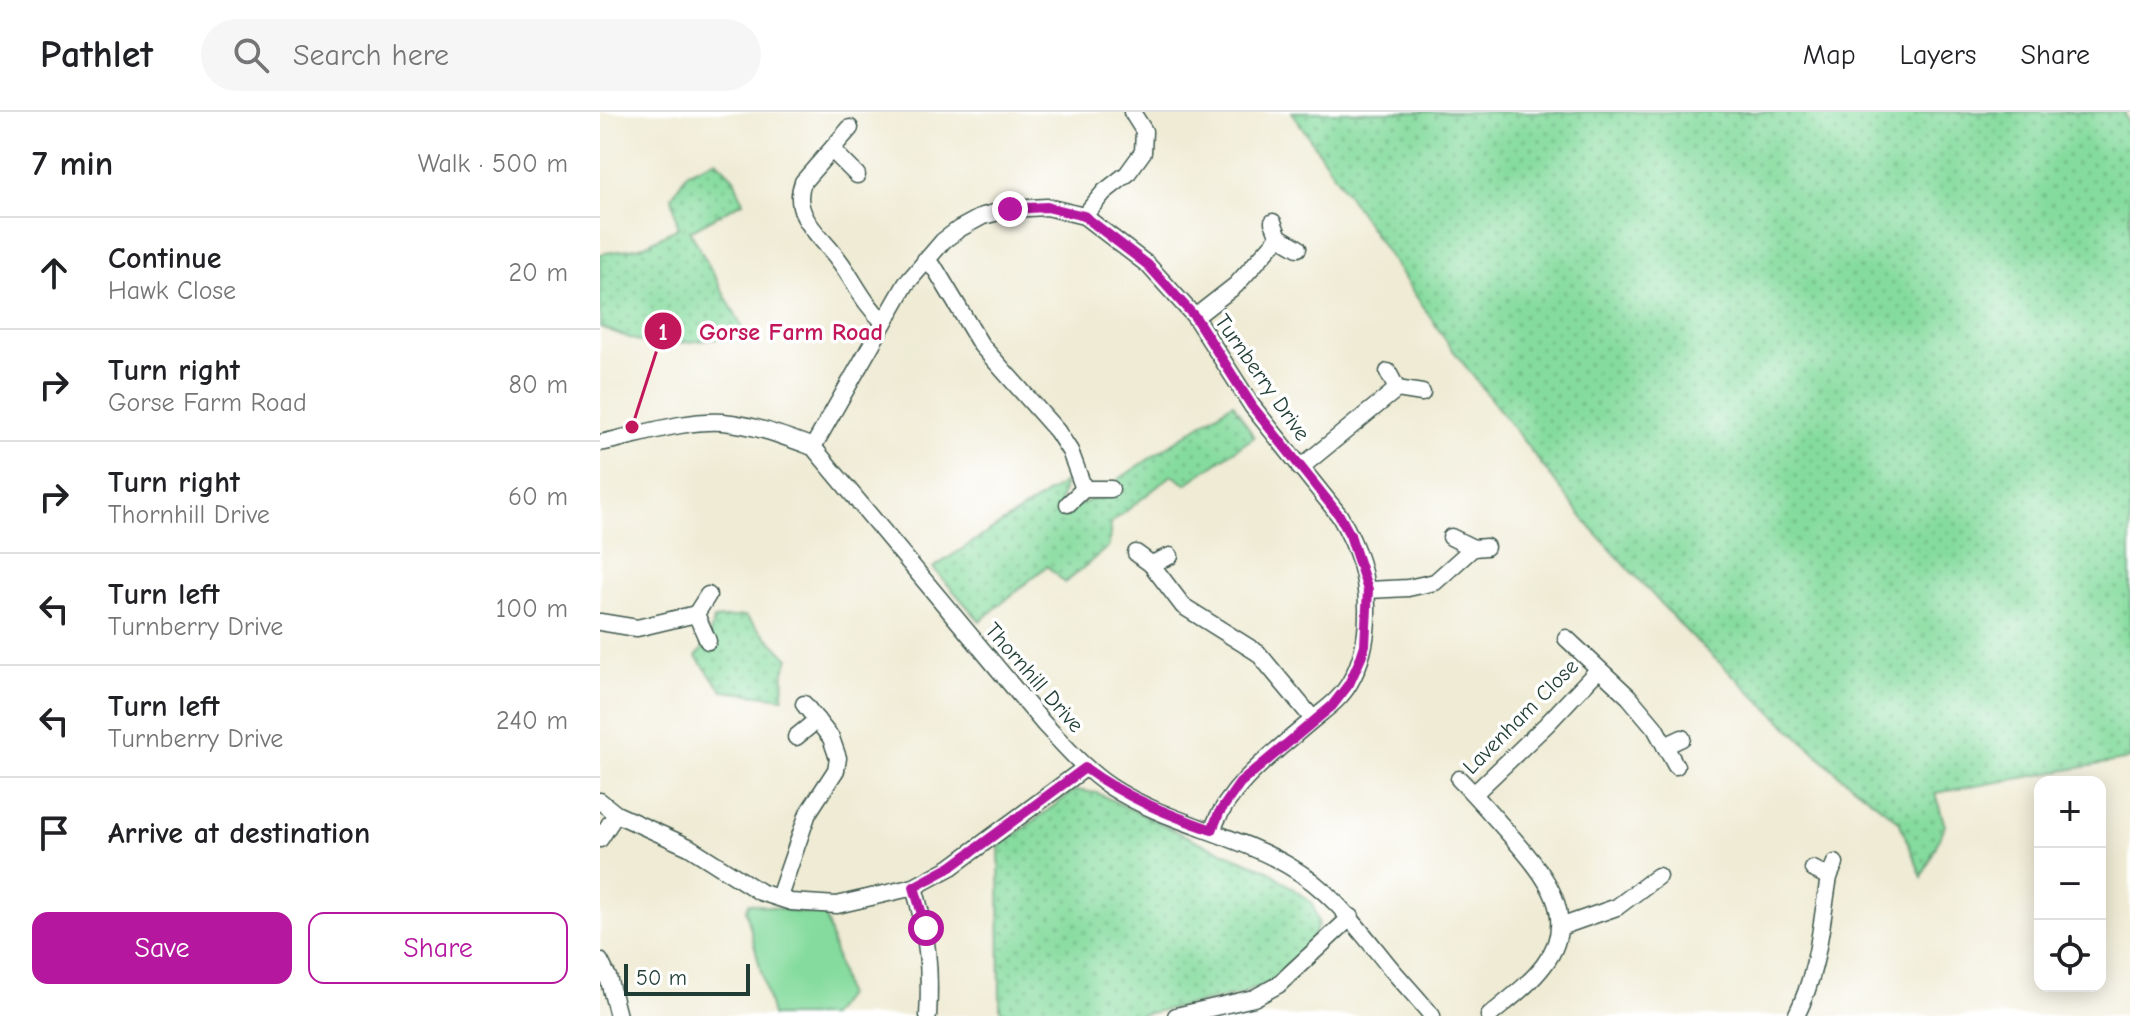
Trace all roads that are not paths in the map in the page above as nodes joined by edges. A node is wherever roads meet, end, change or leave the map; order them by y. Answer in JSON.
{"nodes":[{"id":1,"x":1132,"y":112,"type":"edge"},
{"id":2,"x":850,"y":128,"type":"dead end"},
{"id":3,"x":832,"y":150,"type":"junction"},
{"id":4,"x":857,"y":175,"type":"dead end"},
{"id":5,"x":1084,"y":216,"type":"junction"},
{"id":6,"x":1298,"y":248,"type":"dead end"},
{"id":7,"x":925,"y":260,"type":"junction"},
{"id":8,"x":1195,"y":317,"type":"junction"},
{"id":9,"x":883,"y":321,"type":"junction"},
{"id":10,"x":1388,"y":372,"type":"dead end"},
{"id":11,"x":1397,"y":389,"type":"junction"},
{"id":12,"x":1422,"y":393,"type":"dead end"},
{"id":13,"x":600,"y":443,"type":"edge"},
{"id":14,"x":813,"y":447,"type":"junction"},
{"id":15,"x":1300,"y":468,"type":"junction"},
{"id":16,"x":1084,"y":489,"type":"junction"},
{"id":17,"x":1111,"y":489,"type":"dead end"},
{"id":18,"x":1068,"y":504,"type":"dead end"},
{"id":19,"x":1451,"y":537,"type":"dead end"},
{"id":20,"x":1136,"y":553,"type":"dead end"},
{"id":21,"x":1170,"y":556,"type":"dead end"},
{"id":22,"x":1151,"y":564,"type":"junction"},
{"id":23,"x":1368,"y":590,"type":"junction"},
{"id":24,"x":708,"y":595,"type":"dead end"},
{"id":25,"x":696,"y":614,"type":"junction"},
{"id":26,"x":600,"y":622,"type":"edge"},
{"id":27,"x":1566,"y":638,"type":"dead end"},
{"id":28,"x":708,"y":641,"type":"dead end"},
{"id":29,"x":1598,"y":670,"type":"junction"},
{"id":30,"x":804,"y":704,"type":"dead end"},
{"id":31,"x":1313,"y":719,"type":"junction"},
{"id":32,"x":817,"y":720,"type":"junction"},
{"id":33,"x":796,"y":737,"type":"dead end"},
{"id":34,"x":1682,"y":738,"type":"dead end"},
{"id":35,"x":1665,"y":746,"type":"junction"},
{"id":36,"x":1676,"y":766,"type":"dead end"},
{"id":37,"x":1085,"y":768,"type":"junction"},
{"id":38,"x":1459,"y":779,"type":"dead end"},
{"id":39,"x":1474,"y":794,"type":"junction"},
{"id":40,"x":600,"y":801,"type":"edge"},
{"id":41,"x":616,"y":814,"type":"junction"},
{"id":42,"x":1212,"y":830,"type":"junction"},
{"id":43,"x":600,"y":839,"type":"edge"},
{"id":44,"x":1813,"y":869,"type":"dead end"},
{"id":45,"x":1658,"y":876,"type":"dead end"},
{"id":46,"x":914,"y":887,"type":"junction"},
{"id":47,"x":779,"y":897,"type":"junction"},
{"id":48,"x":1351,"y":917,"type":"junction"},
{"id":49,"x":1560,"y":927,"type":"junction"},
{"id":50,"x":600,"y":961,"type":"edge"},
{"id":51,"x":618,"y":1016,"type":"edge"},
{"id":52,"x":928,"y":1016,"type":"edge"},
{"id":53,"x":1176,"y":1016,"type":"edge"},
{"id":54,"x":1432,"y":1016,"type":"edge"},
{"id":55,"x":1489,"y":1016,"type":"edge"},
{"id":56,"x":1796,"y":1016,"type":"edge"}],
"edges":[{"from":1,"to":5,"type":"street"},
{"from":2,"to":3,"type":"street"},
{"from":3,"to":4,"type":"street"},
{"from":3,"to":9,"type":"street"},
{"from":5,"to":7,"type":"street","name":"Turnberry Drive"},
{"from":5,"to":8,"type":"street","name":"Turnberry Drive"},
{"from":6,"to":8,"type":"street"},
{"from":7,"to":9,"type":"street","name":"Turnberry Drive"},
{"from":7,"to":16,"type":"street"},
{"from":8,"to":15,"type":"street","name":"Turnberry Drive"},
{"from":9,"to":14,"type":"street","name":"Turnberry Drive"},
{"from":10,"to":11,"type":"street"},
{"from":11,"to":12,"type":"street"},
{"from":11,"to":15,"type":"street"},
{"from":13,"to":14,"type":"street"},
{"from":14,"to":37,"type":"street","name":"Thornhill Drive"},
{"from":15,"to":23,"type":"street","name":"Turnberry Drive"},
{"from":16,"to":17,"type":"street"},
{"from":16,"to":18,"type":"street"},
{"from":19,"to":23,"type":"street"},
{"from":20,"to":22,"type":"street"},
{"from":21,"to":22,"type":"street"},
{"from":22,"to":31,"type":"street"},
{"from":23,"to":31,"type":"street","name":"Turnberry Drive"},
{"from":24,"to":25,"type":"street"},
{"from":25,"to":26,"type":"street"},
{"from":25,"to":28,"type":"street"},
{"from":27,"to":29,"type":"street"},
{"from":29,"to":35,"type":"street"},
{"from":29,"to":39,"type":"street","name":"Lavenham Close"},
{"from":30,"to":32,"type":"street"},
{"from":31,"to":42,"type":"street","name":"Turnberry Drive"},
{"from":32,"to":33,"type":"street"},
{"from":32,"to":47,"type":"street"},
{"from":34,"to":35,"type":"street"},
{"from":35,"to":36,"type":"street"},
{"from":37,"to":42,"type":"street","name":"Thornhill Drive"},
{"from":37,"to":46,"type":"street"},
{"from":38,"to":39,"type":"street","name":"Lavenham Close"},
{"from":39,"to":49,"type":"street","name":"Lavenham Close"},
{"from":40,"to":41,"type":"street"},
{"from":41,"to":43,"type":"street"},
{"from":41,"to":47,"type":"street"},
{"from":42,"to":48,"type":"street","name":"Thornhill Drive"},
{"from":44,"to":56,"type":"street"},
{"from":45,"to":49,"type":"street"},
{"from":46,"to":47,"type":"street"},
{"from":46,"to":52,"type":"street"},
{"from":48,"to":53,"type":"street"},
{"from":48,"to":54,"type":"street","name":"Thornhill Drive"},
{"from":49,"to":55,"type":"street"},
{"from":50,"to":51,"type":"street"}]}
